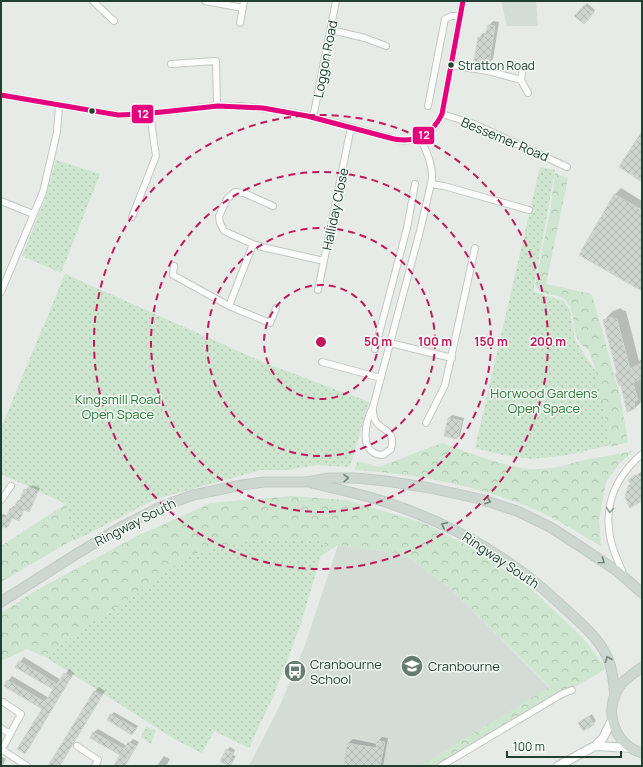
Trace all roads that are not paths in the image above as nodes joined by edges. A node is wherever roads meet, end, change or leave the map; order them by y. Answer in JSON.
{"nodes":[{"id":1,"x":93,"y":1,"type":"edge"},
{"id":2,"x":205,"y":1,"type":"edge"},
{"id":3,"x":336,"y":1,"type":"edge"},
{"id":4,"x":463,"y":1,"type":"edge"},
{"id":5,"x":243,"y":4,"type":"edge"},
{"id":6,"x":460,"y":16,"type":"junction"},
{"id":7,"x":114,"y":21,"type":"dead end"},
{"id":8,"x":240,"y":23,"type":"dead end"},
{"id":9,"x":331,"y":30,"type":"junction"},
{"id":10,"x":386,"y":46,"type":"dead end"},
{"id":11,"x":171,"y":64,"type":"dead end"},
{"id":12,"x":451,"y":65,"type":"junction"},
{"id":13,"x":524,"y":67,"type":"dead end"},
{"id":14,"x":521,"y":80,"type":"junction"},
{"id":15,"x":528,"y":93,"type":"dead end"},
{"id":16,"x":1,"y":96,"type":"edge"},
{"id":17,"x":59,"y":105,"type":"junction"},
{"id":18,"x":217,"y":106,"type":"junction"},
{"id":19,"x":428,"y":106,"type":"dead end"},
{"id":20,"x":150,"y":114,"type":"junction"},
{"id":21,"x":442,"y":114,"type":"junction"},
{"id":22,"x":313,"y":118,"type":"junction"},
{"id":23,"x":351,"y":127,"type":"junction"},
{"id":24,"x":420,"y":137,"type":"junction"},
{"id":25,"x":567,"y":167,"type":"dead end"},
{"id":26,"x":415,"y":184,"type":"dead end"},
{"id":27,"x":431,"y":184,"type":"junction"},
{"id":28,"x":1,"y":201,"type":"edge"},
{"id":29,"x":273,"y":206,"type":"dead end"},
{"id":30,"x":529,"y":210,"type":"dead end"},
{"id":31,"x":34,"y":214,"type":"junction"},
{"id":32,"x":132,"y":217,"type":"dead end"},
{"id":33,"x":407,"y":228,"type":"junction"},
{"id":34,"x":420,"y":231,"type":"junction"},
{"id":35,"x":253,"y":244,"type":"junction"},
{"id":36,"x":475,"y":248,"type":"dead end"},
{"id":37,"x":324,"y":261,"type":"junction"},
{"id":38,"x":174,"y":266,"type":"dead end"},
{"id":39,"x":3,"y":283,"type":"edge"},
{"id":40,"x":318,"y":290,"type":"dead end"},
{"id":41,"x":1,"y":292,"type":"edge"},
{"id":42,"x":229,"y":306,"type":"junction"},
{"id":43,"x":276,"y":308,"type":"dead end"},
{"id":44,"x":390,"y":343,"type":"junction"},
{"id":45,"x":376,"y":349,"type":"dead end"},
{"id":46,"x":452,"y":358,"type":"junction"},
{"id":47,"x":322,"y":362,"type":"dead end"},
{"id":48,"x":381,"y":378,"type":"junction"},
{"id":49,"x":373,"y":407,"type":"junction"},
{"id":50,"x":426,"y":423,"type":"dead end"},
{"id":51,"x":642,"y":454,"type":"edge"},
{"id":52,"x":308,"y":482,"type":"junction"},
{"id":53,"x":11,"y":486,"type":"dead end"},
{"id":54,"x":1,"y":500,"type":"edge"},
{"id":55,"x":625,"y":579,"type":"junction"},
{"id":56,"x":642,"y":594,"type":"edge"},
{"id":57,"x":1,"y":602,"type":"edge"},
{"id":58,"x":642,"y":667,"type":"edge"},
{"id":59,"x":572,"y":690,"type":"dead end"},
{"id":60,"x":614,"y":697,"type":"junction"},
{"id":61,"x":3,"y":702,"type":"dead end"},
{"id":62,"x":612,"y":720,"type":"junction"},
{"id":63,"x":1,"y":728,"type":"edge"},
{"id":64,"x":10,"y":734,"type":"junction"},
{"id":65,"x":78,"y":746,"type":"dead end"},
{"id":66,"x":595,"y":746,"type":"junction"},
{"id":67,"x":631,"y":748,"type":"junction"},
{"id":68,"x":2,"y":749,"type":"edge"},
{"id":69,"x":642,"y":753,"type":"edge"},
{"id":70,"x":27,"y":766,"type":"edge"},
{"id":71,"x":95,"y":766,"type":"edge"},
{"id":72,"x":441,"y":766,"type":"edge"},
{"id":73,"x":558,"y":766,"type":"edge"}],
"edges":[{"from":1,"to":7,"type":"street"},
{"from":2,"to":5,"type":"street"},
{"from":3,"to":9,"type":"street","name":"Loggon Road"},
{"from":4,"to":6,"type":"street"},
{"from":5,"to":8,"type":"street"},
{"from":6,"to":12,"type":"street"},
{"from":6,"to":19,"type":"street"},
{"from":9,"to":10,"type":"street"},
{"from":9,"to":22,"type":"street","name":"Loggon Road"},
{"from":11,"to":18,"type":"street"},
{"from":12,"to":14,"type":"street"},
{"from":12,"to":21,"type":"street"},
{"from":13,"to":14,"type":"street"},
{"from":14,"to":15,"type":"street"},
{"from":16,"to":17,"type":"street"},
{"from":17,"to":20,"type":"street"},
{"from":17,"to":31,"type":"street"},
{"from":18,"to":20,"type":"street"},
{"from":18,"to":22,"type":"street"},
{"from":20,"to":32,"type":"street"},
{"from":21,"to":24,"type":"street"},
{"from":21,"to":25,"type":"street","name":"Bessemer Road"},
{"from":22,"to":23,"type":"street"},
{"from":23,"to":24,"type":"street"},
{"from":23,"to":37,"type":"street","name":"Halliday Close"},
{"from":24,"to":27,"type":"street"},
{"from":26,"to":33,"type":"street"},
{"from":27,"to":30,"type":"street"},
{"from":27,"to":34,"type":"street"},
{"from":28,"to":31,"type":"street"},
{"from":29,"to":35,"type":"street"},
{"from":31,"to":39,"type":"street"},
{"from":33,"to":34,"type":"street"},
{"from":33,"to":45,"type":"street"},
{"from":34,"to":44,"type":"street"},
{"from":35,"to":37,"type":"street"},
{"from":35,"to":42,"type":"street"},
{"from":36,"to":46,"type":"street"},
{"from":37,"to":40,"type":"street","name":"Halliday Close"},
{"from":38,"to":42,"type":"street"},
{"from":39,"to":41,"type":"street"},
{"from":42,"to":43,"type":"street"},
{"from":44,"to":46,"type":"street"},
{"from":44,"to":48,"type":"street"},
{"from":46,"to":50,"type":"street"},
{"from":47,"to":48,"type":"street"},
{"from":48,"to":49,"type":"street"},
{"from":49,"to":49,"type":"street"},
{"from":51,"to":55,"type":"street","one_way":true},
{"from":52,"to":55,"type":"main road","name":"Ringway South","one_way":true},
{"from":52,"to":57,"type":"main road","name":"Ringway South"},
{"from":60,"to":52,"type":"main road","name":"Ringway South","one_way":true},
{"from":53,"to":54,"type":"street"},
{"from":55,"to":56,"type":"main road","name":"Ringway South"},
{"from":58,"to":60,"type":"main road"},
{"from":59,"to":72,"type":"street"},
{"from":60,"to":62,"type":"main road","name":"Ringway South"},
{"from":61,"to":64,"type":"street"},
{"from":62,"to":66,"type":"street"},
{"from":62,"to":67,"type":"main road"},
{"from":63,"to":64,"type":"street"},
{"from":64,"to":68,"type":"street"},
{"from":65,"to":71,"type":"street"},
{"from":66,"to":67,"type":"street"},
{"from":66,"to":73,"type":"street"},
{"from":67,"to":69,"type":"main road"},
{"from":68,"to":70,"type":"street"}]}
